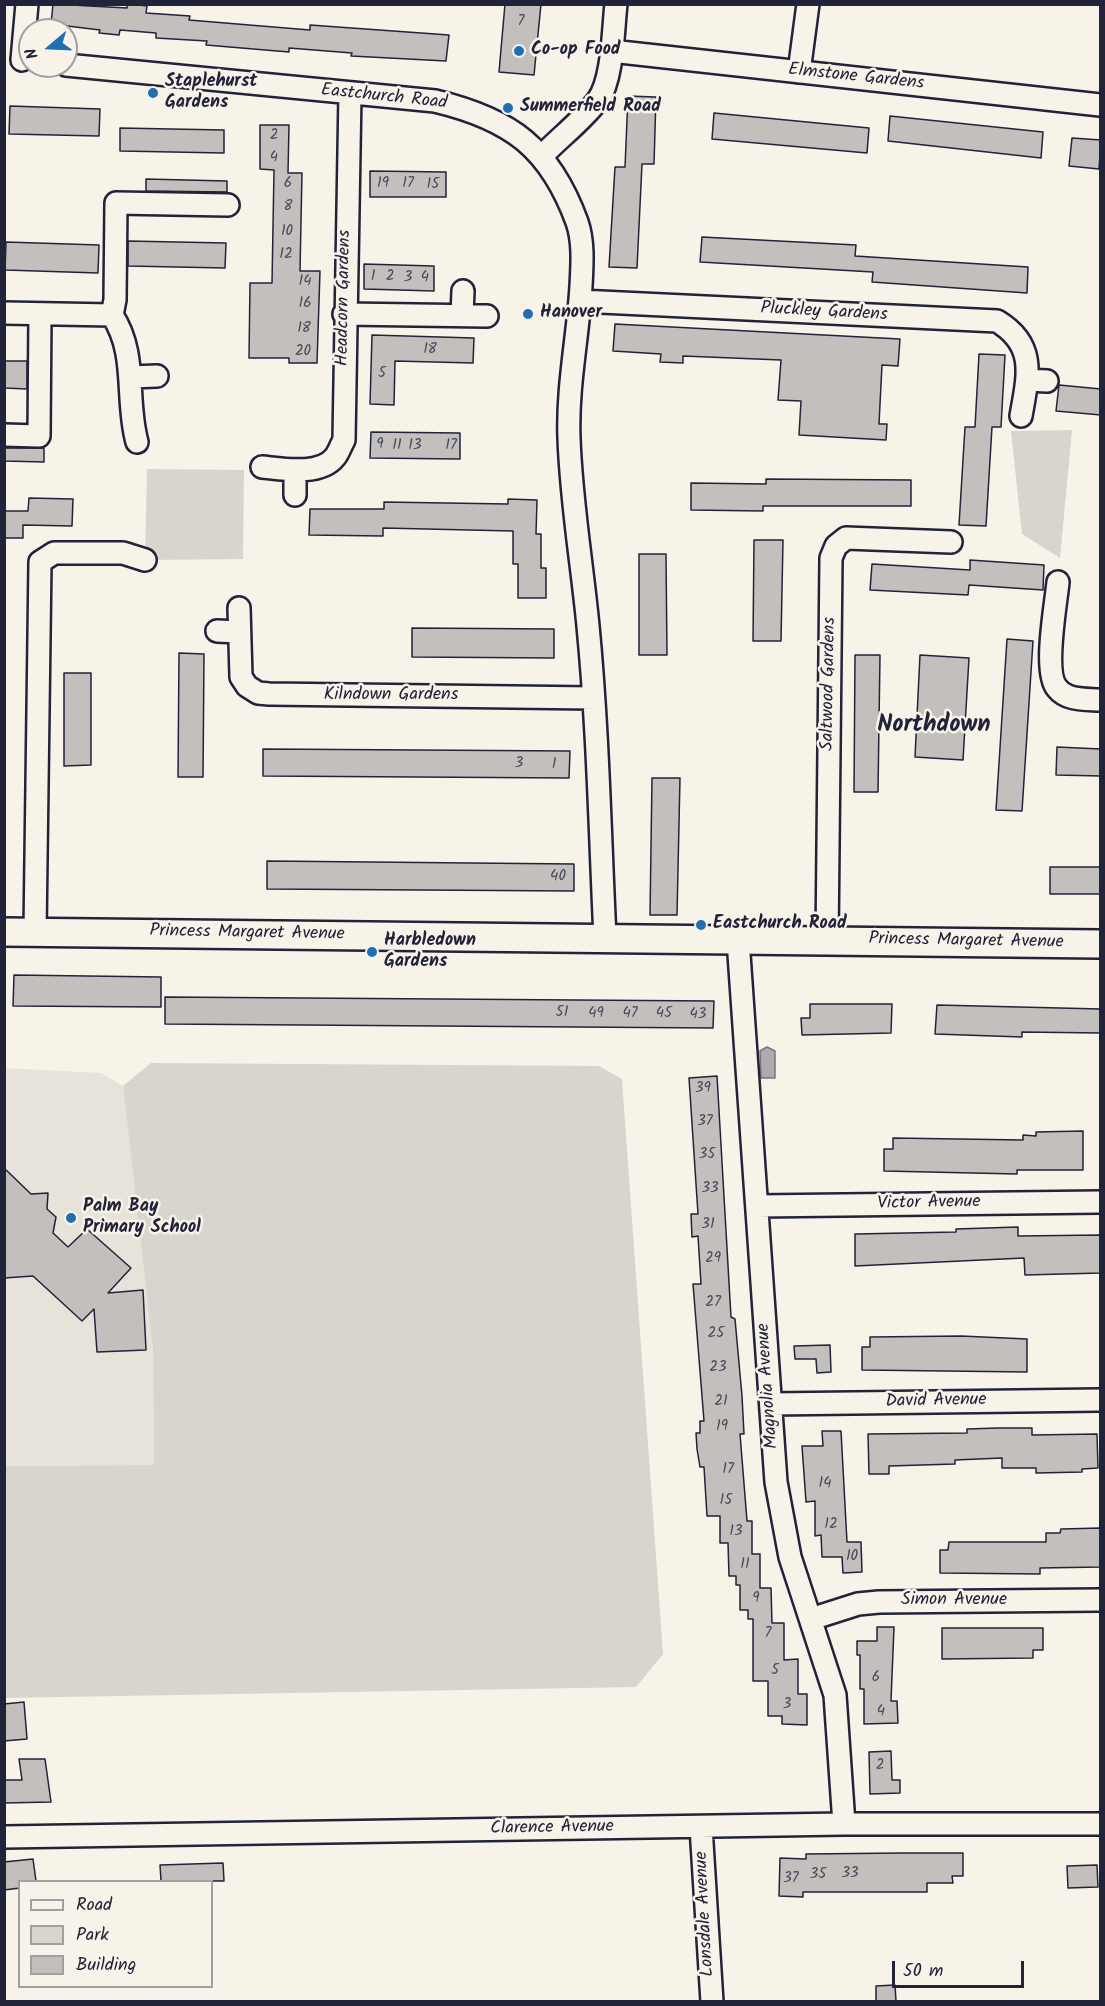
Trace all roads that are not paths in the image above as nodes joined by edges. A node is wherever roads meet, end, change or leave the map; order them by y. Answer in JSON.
{"nodes":[{"id":1,"x":616,"y":4,"type":"edge"},
{"id":2,"x":807,"y":4,"type":"edge"},
{"id":3,"x":611,"y":51,"type":"junction"},
{"id":4,"x":78,"y":66,"type":"edge"},
{"id":5,"x":799,"y":72,"type":"junction"},
{"id":6,"x":350,"y":93,"type":"junction"},
{"id":7,"x":1101,"y":105,"type":"edge"},
{"id":8,"x":542,"y":156,"type":"junction"},
{"id":9,"x":228,"y":206,"type":"dead end"},
{"id":10,"x":463,"y":291,"type":"dead end"},
{"id":11,"x":580,"y":301,"type":"junction"},
{"id":12,"x":4,"y":313,"type":"edge"},
{"id":13,"x":40,"y":314,"type":"junction"},
{"id":14,"x":344,"y":314,"type":"junction"},
{"id":15,"x":112,"y":315,"type":"junction"},
{"id":16,"x":462,"y":315,"type":"junction"},
{"id":17,"x":487,"y":316,"type":"dead end"},
{"id":18,"x":157,"y":376,"type":"dead end"},
{"id":19,"x":130,"y":377,"type":"junction"},
{"id":20,"x":1021,"y":416,"type":"dead end"},
{"id":21,"x":4,"y":435,"type":"edge"},
{"id":22,"x":137,"y":442,"type":"dead end"},
{"id":23,"x":262,"y":467,"type":"dead end"},
{"id":24,"x":295,"y":470,"type":"junction"},
{"id":25,"x":295,"y":495,"type":"dead end"},
{"id":26,"x":951,"y":542,"type":"dead end"},
{"id":27,"x":145,"y":560,"type":"dead end"},
{"id":28,"x":1058,"y":582,"type":"dead end"},
{"id":29,"x":239,"y":608,"type":"dead end"},
{"id":30,"x":217,"y":631,"type":"dead end"},
{"id":31,"x":239,"y":632,"type":"junction"},
{"id":32,"x":593,"y":698,"type":"junction"},
{"id":33,"x":1101,"y":700,"type":"edge"},
{"id":34,"x":4,"y":932,"type":"edge"},
{"id":35,"x":35,"y":932,"type":"junction"},
{"id":36,"x":605,"y":938,"type":"junction"},
{"id":37,"x":738,"y":940,"type":"junction"},
{"id":38,"x":826,"y":941,"type":"junction"},
{"id":39,"x":1101,"y":944,"type":"edge"},
{"id":40,"x":1101,"y":1202,"type":"edge"},
{"id":41,"x":757,"y":1206,"type":"junction"},
{"id":42,"x":1101,"y":1400,"type":"edge"},
{"id":43,"x":771,"y":1404,"type":"junction"},
{"id":44,"x":1101,"y":1600,"type":"edge"},
{"id":45,"x":811,"y":1619,"type":"junction"},
{"id":46,"x":844,"y":1824,"type":"junction"},
{"id":47,"x":1101,"y":1824,"type":"edge"},
{"id":48,"x":701,"y":1827,"type":"junction"},
{"id":49,"x":4,"y":1837,"type":"edge"},
{"id":50,"x":712,"y":2001,"type":"edge"}],
"edges":[{"from":1,"to":3,"type":"street"},
{"from":2,"to":5,"type":"street"},
{"from":3,"to":5,"type":"street","name":"Elmstone Gardens"},
{"from":3,"to":8,"type":"street"},
{"from":4,"to":6,"type":"street","name":"Eastchurch Road"},
{"from":5,"to":7,"type":"street","name":"Elmstone Gardens"},
{"from":6,"to":8,"type":"street","name":"Eastchurch Road"},
{"from":6,"to":14,"type":"street","name":"Headcorn Gardens"},
{"from":8,"to":11,"type":"street","name":"Eastchurch Road"},
{"from":9,"to":15,"type":"street"},
{"from":10,"to":16,"type":"street"},
{"from":11,"to":20,"type":"street","name":"Pluckley Gardens"},
{"from":11,"to":32,"type":"street","name":"Eastchurch Road"},
{"from":12,"to":13,"type":"street"},
{"from":13,"to":15,"type":"street"},
{"from":13,"to":21,"type":"street"},
{"from":14,"to":16,"type":"street"},
{"from":14,"to":24,"type":"street","name":"Headcorn Gardens"},
{"from":15,"to":19,"type":"street"},
{"from":16,"to":17,"type":"street"},
{"from":18,"to":19,"type":"street"},
{"from":19,"to":22,"type":"street"},
{"from":23,"to":24,"type":"street","name":"Headcorn Gardens"},
{"from":24,"to":25,"type":"street"},
{"from":26,"to":38,"type":"street","name":"Saltwood Gardens"},
{"from":27,"to":35,"type":"street"},
{"from":28,"to":33,"type":"street"},
{"from":29,"to":31,"type":"street","name":"Kilndown Gardens"},
{"from":30,"to":31,"type":"street"},
{"from":31,"to":32,"type":"street","name":"Kilndown Gardens"},
{"from":32,"to":36,"type":"street","name":"Eastchurch Road"},
{"from":34,"to":35,"type":"main road","name":"Princess Margaret Avenue"},
{"from":35,"to":36,"type":"main road","name":"Princess Margaret Avenue"},
{"from":36,"to":37,"type":"main road","name":"Princess Margaret Avenue"},
{"from":37,"to":38,"type":"main road","name":"Princess Margaret Avenue"},
{"from":37,"to":41,"type":"street","name":"Magnolia Avenue"},
{"from":38,"to":39,"type":"main road","name":"Princess Margaret Avenue"},
{"from":40,"to":41,"type":"street","name":"Victor Avenue"},
{"from":41,"to":43,"type":"street","name":"Magnolia Avenue"},
{"from":42,"to":43,"type":"street","name":"David Avenue"},
{"from":43,"to":45,"type":"street","name":"Magnolia Avenue"},
{"from":44,"to":45,"type":"street","name":"Simon Avenue"},
{"from":45,"to":46,"type":"street","name":"Magnolia Avenue"},
{"from":46,"to":47,"type":"street","name":"Clarence Avenue"},
{"from":46,"to":48,"type":"street","name":"Clarence Avenue"},
{"from":48,"to":49,"type":"street","name":"Clarence Avenue"},
{"from":48,"to":50,"type":"street","name":"Lonsdale Avenue"}]}
